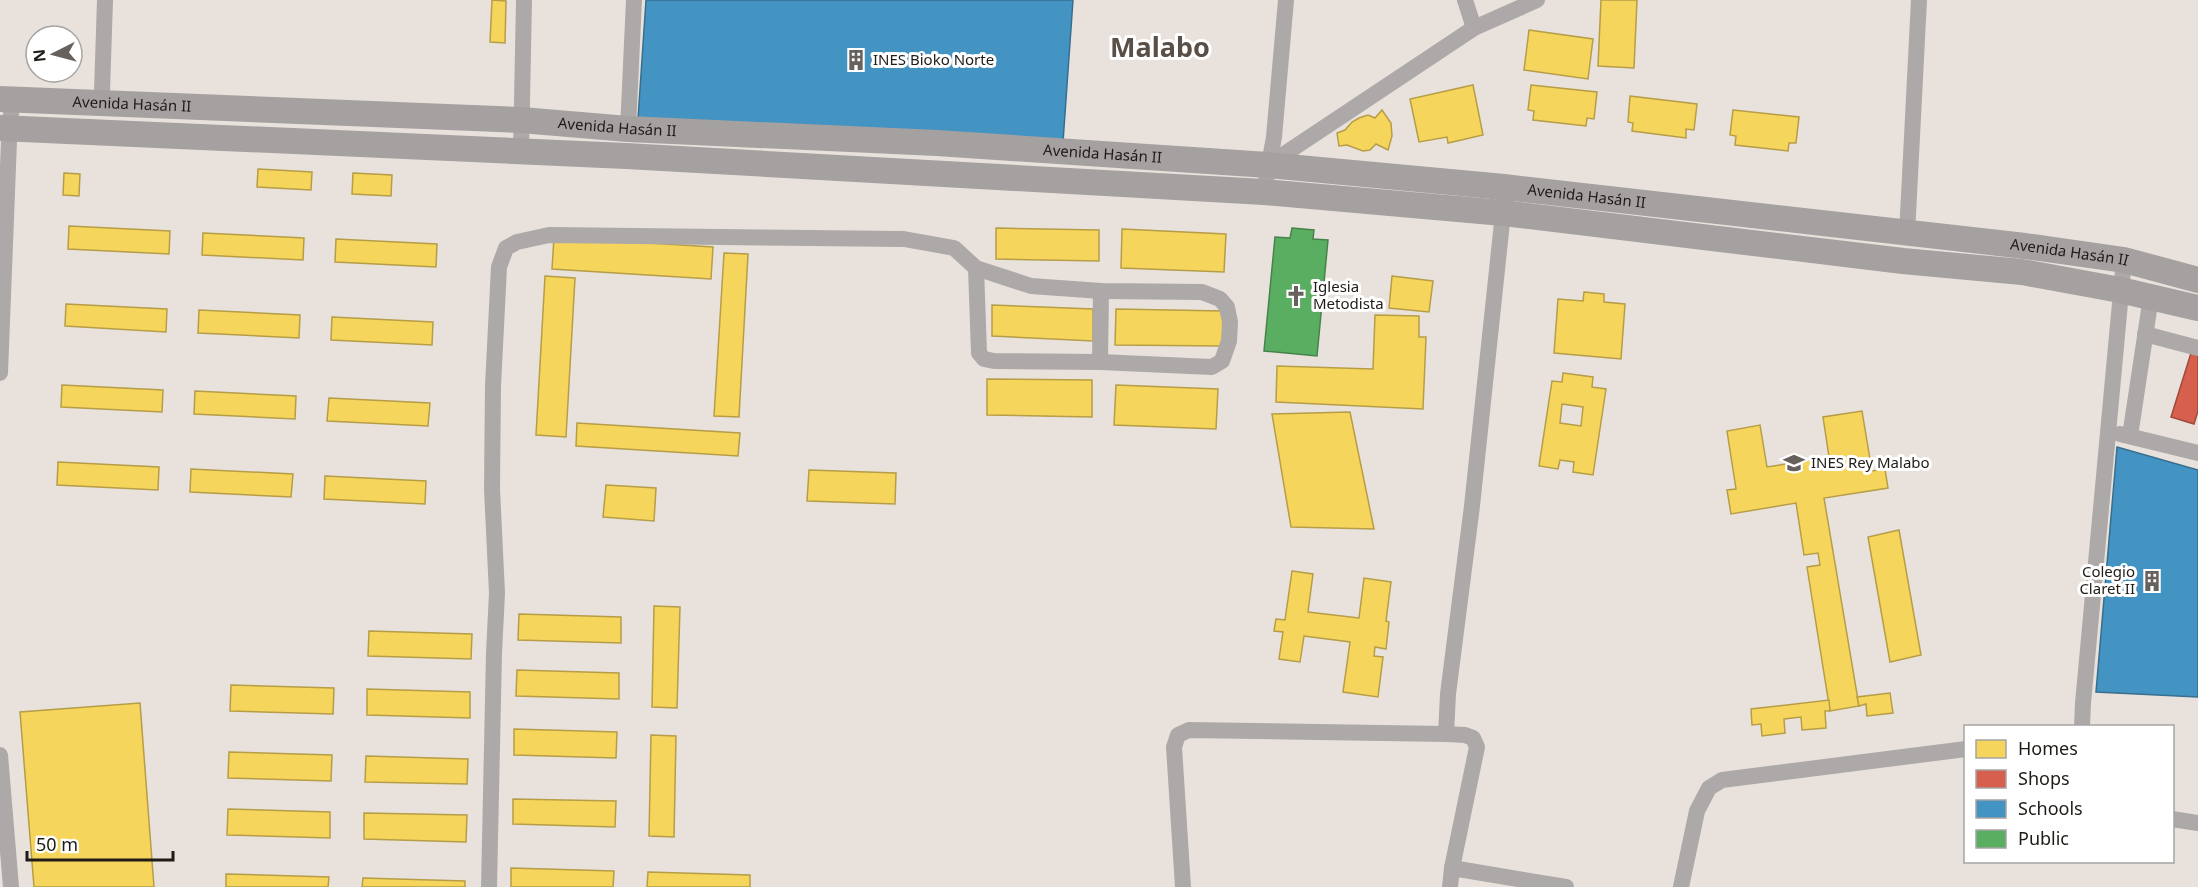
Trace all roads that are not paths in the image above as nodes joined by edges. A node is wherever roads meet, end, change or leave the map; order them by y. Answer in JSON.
{"nodes":[{"id":1,"x":105,"y":0,"type":"edge"},
{"id":2,"x":524,"y":0,"type":"edge"},
{"id":3,"x":634,"y":0,"type":"edge"},
{"id":4,"x":1286,"y":0,"type":"edge"},
{"id":5,"x":1465,"y":0,"type":"edge"},
{"id":6,"x":1537,"y":0,"type":"edge"},
{"id":7,"x":1919,"y":0,"type":"edge"},
{"id":8,"x":1474,"y":28,"type":"junction"},
{"id":9,"x":6,"y":100,"type":"edge"},
{"id":10,"x":100,"y":105,"type":"junction"},
{"id":11,"x":521,"y":120,"type":"junction"},
{"id":12,"x":5,"y":128,"type":"edge"},
{"id":13,"x":628,"y":129,"type":"junction"},
{"id":14,"x":521,"y":153,"type":"junction"},
{"id":15,"x":1268,"y":165,"type":"junction"},
{"id":16,"x":1504,"y":187,"type":"junction"},
{"id":17,"x":1264,"y":192,"type":"junction"},
{"id":18,"x":1503,"y":213,"type":"junction"},
{"id":19,"x":1907,"y":234,"type":"junction"},
{"id":20,"x":2124,"y":260,"type":"junction"},
{"id":21,"x":976,"y":268,"type":"junction"},
{"id":22,"x":2198,"y":280,"type":"edge"},
{"id":23,"x":2120,"y":290,"type":"junction"},
{"id":24,"x":1101,"y":291,"type":"junction"},
{"id":25,"x":2151,"y":297,"type":"junction"},
{"id":26,"x":2198,"y":308,"type":"edge"},
{"id":27,"x":2145,"y":334,"type":"junction"},
{"id":28,"x":2198,"y":348,"type":"edge"},
{"id":29,"x":1100,"y":362,"type":"junction"},
{"id":30,"x":0,"y":373,"type":"edge"},
{"id":31,"x":2108,"y":431,"type":"junction"},
{"id":32,"x":2130,"y":436,"type":"junction"},
{"id":33,"x":2198,"y":453,"type":"edge"},
{"id":34,"x":2082,"y":725,"type":"edge"},
{"id":35,"x":1446,"y":734,"type":"junction"},
{"id":36,"x":1964,"y":749,"type":"edge"},
{"id":37,"x":0,"y":755,"type":"edge"},
{"id":38,"x":2174,"y":819,"type":"edge"},
{"id":39,"x":2198,"y":823,"type":"edge"},
{"id":40,"x":1452,"y":868,"type":"junction"},
{"id":41,"x":11,"y":887,"type":"edge"},
{"id":42,"x":489,"y":887,"type":"edge"},
{"id":43,"x":1183,"y":887,"type":"edge"},
{"id":44,"x":1450,"y":887,"type":"edge"},
{"id":45,"x":1566,"y":887,"type":"edge"},
{"id":46,"x":1681,"y":887,"type":"edge"}],
"edges":[{"from":1,"to":10,"type":"street"},
{"from":2,"to":11,"type":"street"},
{"from":3,"to":13,"type":"street"},
{"from":4,"to":15,"type":"street"},
{"from":5,"to":8,"type":"street"},
{"from":6,"to":8,"type":"street"},
{"from":7,"to":19,"type":"street"},
{"from":8,"to":15,"type":"street"},
{"from":9,"to":10,"type":"main road","name":"Avenida Hasán II"},
{"from":9,"to":12,"type":"street"},
{"from":10,"to":11,"type":"main road","name":"Avenida Hasán II"},
{"from":11,"to":13,"type":"main road","name":"Avenida Hasán II"},
{"from":11,"to":14,"type":"street"},
{"from":12,"to":14,"type":"main road","name":"Avenida Hasán II"},
{"from":12,"to":30,"type":"street"},
{"from":13,"to":15,"type":"main road","name":"Avenida Hasán II"},
{"from":14,"to":17,"type":"main road","name":"Avenida Hasán II"},
{"from":15,"to":16,"type":"main road","name":"Avenida Hasán II"},
{"from":15,"to":17,"type":"street"},
{"from":16,"to":18,"type":"street"},
{"from":16,"to":19,"type":"main road","name":"Avenida Hasán II"},
{"from":17,"to":18,"type":"main road","name":"Avenida Hasán II"},
{"from":18,"to":23,"type":"main road","name":"Avenida Hasán II"},
{"from":18,"to":35,"type":"street"},
{"from":19,"to":20,"type":"main road","name":"Avenida Hasán II"},
{"from":20,"to":22,"type":"main road","name":"Avenida Hasán II"},
{"from":20,"to":23,"type":"street"},
{"from":21,"to":24,"type":"street"},
{"from":21,"to":29,"type":"street"},
{"from":21,"to":42,"type":"street"},
{"from":23,"to":25,"type":"main road","name":"Avenida Hasán II"},
{"from":23,"to":31,"type":"street"},
{"from":24,"to":29,"type":"street"},
{"from":24,"to":29,"type":"street"},
{"from":25,"to":26,"type":"main road","name":"Avenida Hasán II"},
{"from":25,"to":27,"type":"street"},
{"from":27,"to":28,"type":"street"},
{"from":27,"to":32,"type":"street"},
{"from":31,"to":32,"type":"street"},
{"from":31,"to":34,"type":"street"},
{"from":32,"to":33,"type":"street"},
{"from":35,"to":40,"type":"street"},
{"from":35,"to":43,"type":"street"},
{"from":36,"to":46,"type":"street"},
{"from":37,"to":41,"type":"street"},
{"from":38,"to":39,"type":"street"},
{"from":40,"to":44,"type":"street"},
{"from":40,"to":45,"type":"street"}]}
